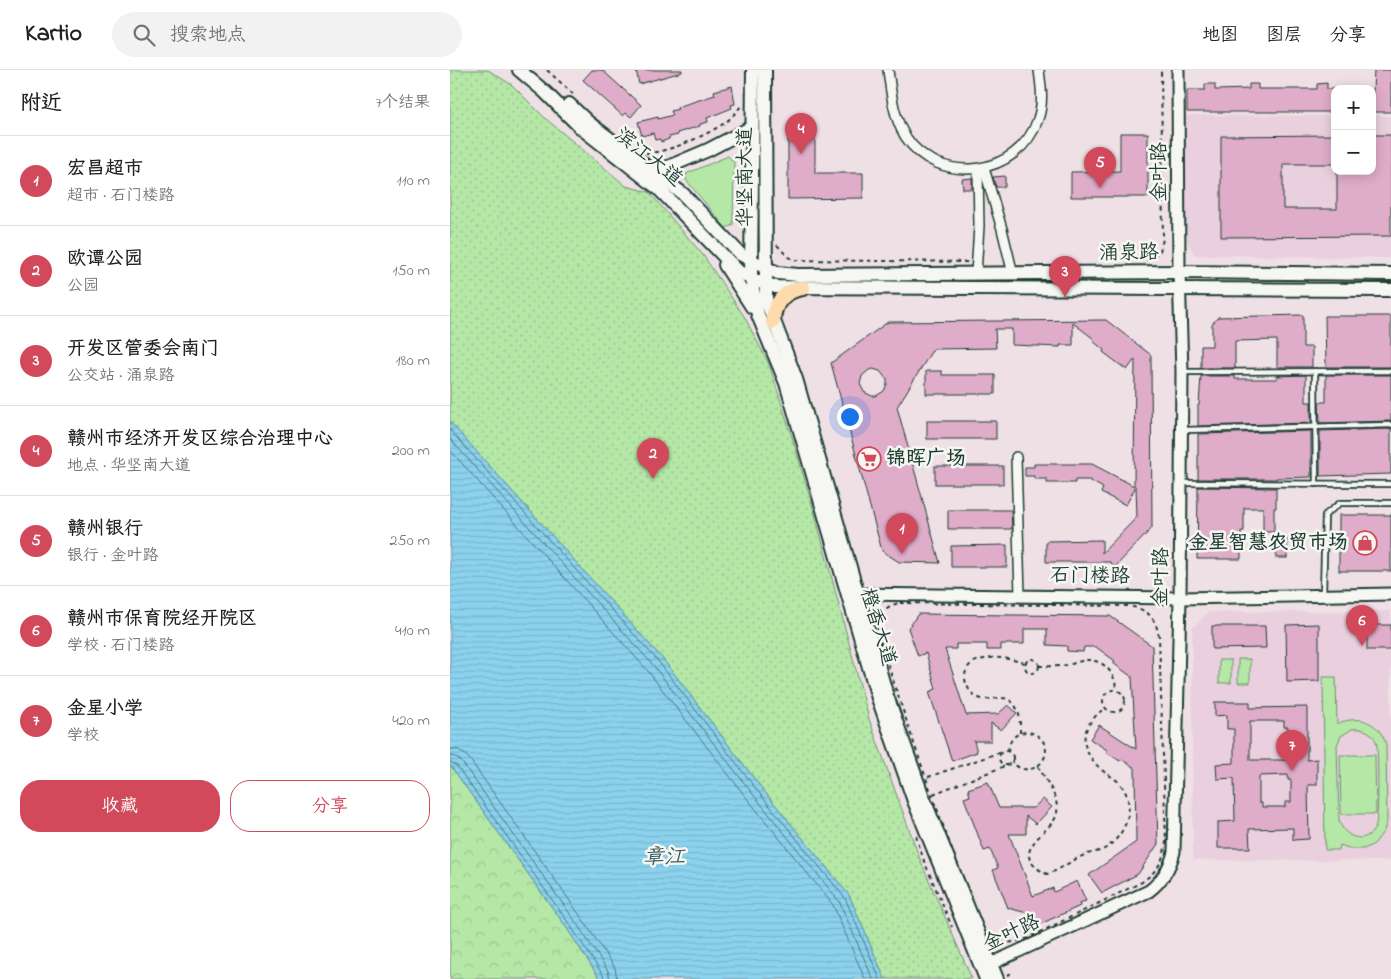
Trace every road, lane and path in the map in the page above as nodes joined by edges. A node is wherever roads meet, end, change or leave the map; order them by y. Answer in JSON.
{"nodes":[{"id":1,"x":519,"y":70,"type":"edge"},
{"id":2,"x":529,"y":70,"type":"edge"},
{"id":3,"x":548,"y":70,"type":"edge"},
{"id":4,"x":753,"y":70,"type":"edge"},
{"id":5,"x":765,"y":70,"type":"edge"},
{"id":6,"x":888,"y":70,"type":"edge"},
{"id":7,"x":1039,"y":70,"type":"edge"},
{"id":8,"x":1178,"y":70,"type":"edge"},
{"id":9,"x":577,"y":98,"type":"dead end"},
{"id":10,"x":744,"y":103,"type":"dead end"},
{"id":11,"x":752,"y":126,"type":"junction"},
{"id":12,"x":642,"y":152,"type":"dead end"},
{"id":13,"x":981,"y":169,"type":"junction"},
{"id":14,"x":654,"y":173,"type":"junction"},
{"id":15,"x":698,"y":230,"type":"junction"},
{"id":16,"x":751,"y":260,"type":"junction"},
{"id":17,"x":766,"y":268,"type":"junction"},
{"id":18,"x":1179,"y":272,"type":"junction"},
{"id":19,"x":976,"y":274,"type":"junction"},
{"id":20,"x":1013,"y":274,"type":"junction"},
{"id":21,"x":1391,"y":274,"type":"edge"},
{"id":22,"x":751,"y":279,"type":"junction"},
{"id":23,"x":765,"y":284,"type":"junction"},
{"id":24,"x":803,"y":288,"type":"junction"},
{"id":25,"x":1180,"y":289,"type":"junction"},
{"id":26,"x":1391,"y":290,"type":"edge"},
{"id":27,"x":758,"y":315,"type":"junction"},
{"id":28,"x":773,"y":322,"type":"junction"},
{"id":29,"x":1315,"y":371,"type":"junction"},
{"id":30,"x":1391,"y":371,"type":"edge"},
{"id":31,"x":1182,"y":372,"type":"junction"},
{"id":32,"x":1391,"y":425,"type":"edge"},
{"id":33,"x":1316,"y":427,"type":"junction"},
{"id":34,"x":1181,"y":430,"type":"junction"},
{"id":35,"x":1016,"y":457,"type":"dead end"},
{"id":36,"x":1181,"y":484,"type":"junction"},
{"id":37,"x":1316,"y":484,"type":"junction"},
{"id":38,"x":1391,"y":484,"type":"edge"},
{"id":39,"x":1391,"y":503,"type":"edge"},
{"id":40,"x":853,"y":594,"type":"junction"},
{"id":41,"x":1391,"y":594,"type":"edge"},
{"id":42,"x":1020,"y":595,"type":"junction"},
{"id":43,"x":1323,"y":596,"type":"junction"},
{"id":44,"x":1180,"y":598,"type":"junction"},
{"id":45,"x":1025,"y":663,"type":"junction"},
{"id":46,"x":1039,"y":666,"type":"junction"},
{"id":47,"x":1116,"y":690,"type":"junction"},
{"id":48,"x":1105,"y":708,"type":"junction"},
{"id":49,"x":1020,"y":734,"type":"junction"},
{"id":50,"x":1004,"y":752,"type":"junction"},
{"id":51,"x":1008,"y":752,"type":"junction"},
{"id":52,"x":1011,"y":763,"type":"junction"},
{"id":53,"x":1038,"y":766,"type":"junction"},
{"id":54,"x":921,"y":779,"type":"junction"},
{"id":55,"x":927,"y":796,"type":"junction"},
{"id":56,"x":915,"y":835,"type":"dead end"},
{"id":57,"x":955,"y":933,"type":"dead end"},
{"id":58,"x":986,"y":971,"type":"edge"},
{"id":59,"x":997,"y":979,"type":"edge"}],
"edges":[{"from":1,"to":15,"type":"main road","name":"滨江大道"},
{"from":2,"to":14,"type":"main road","name":"滨江大道"},
{"from":3,"to":9,"type":"path"},
{"from":4,"to":11,"type":"main road","name":"华坚南大道"},
{"from":5,"to":17,"type":"main road","name":"华坚南大道"},
{"from":6,"to":13,"type":"street"},
{"from":7,"to":13,"type":"street"},
{"from":8,"to":18,"type":"street","name":"金叶路"},
{"from":10,"to":12,"type":"path"},
{"from":11,"to":14,"type":"main road"},
{"from":11,"to":16,"type":"main road","name":"华坚南大道"},
{"from":13,"to":19,"type":"street"},
{"from":13,"to":20,"type":"street"},
{"from":14,"to":16,"type":"main road","name":"滨江大道"},
{"from":15,"to":22,"type":"main road","name":"滨江大道"},
{"from":15,"to":27,"type":"main road"},
{"from":16,"to":17,"type":"main road","name":"涌泉路"},
{"from":16,"to":22,"type":"main road","name":"华坚南大道"},
{"from":17,"to":19,"type":"main road","name":"涌泉路"},
{"from":17,"to":23,"type":"main road","name":"华坚南大道"},
{"from":18,"to":20,"type":"main road","name":"涌泉路"},
{"from":18,"to":21,"type":"main road","name":"涌泉路"},
{"from":18,"to":25,"type":"street","name":"金叶路"},
{"from":19,"to":20,"type":"main road","name":"涌泉路"},
{"from":22,"to":23,"type":"main road","name":"涌泉路"},
{"from":22,"to":27,"type":"main road","name":"橙香大道"},
{"from":23,"to":24,"type":"main road","name":"涌泉路"},
{"from":23,"to":28,"type":"main road","name":"橙香大道"},
{"from":24,"to":25,"type":"main road","name":"涌泉路"},
{"from":24,"to":28,"type":"main road"},
{"from":25,"to":26,"type":"main road","name":"涌泉路"},
{"from":25,"to":31,"type":"street","name":"金叶路"},
{"from":27,"to":40,"type":"main road","name":"橙香大道"},
{"from":28,"to":40,"type":"main road","name":"橙香大道"},
{"from":29,"to":30,"type":"lane"},
{"from":29,"to":31,"type":"lane"},
{"from":29,"to":33,"type":"lane"},
{"from":31,"to":34,"type":"street","name":"金叶路"},
{"from":32,"to":33,"type":"lane"},
{"from":33,"to":34,"type":"lane"},
{"from":33,"to":37,"type":"lane"},
{"from":34,"to":36,"type":"street","name":"金叶路"},
{"from":35,"to":42,"type":"street"},
{"from":36,"to":37,"type":"lane"},
{"from":36,"to":44,"type":"street","name":"金叶路"},
{"from":37,"to":38,"type":"lane"},
{"from":39,"to":43,"type":"lane"},
{"from":40,"to":42,"type":"street","name":"石门楼路"},
{"from":40,"to":54,"type":"main road","name":"橙香大道"},
{"from":40,"to":58,"type":"main road","name":"橙香大道"},
{"from":41,"to":43,"type":"street","name":"石门楼路"},
{"from":42,"to":44,"type":"street","name":"石门楼路"},
{"from":43,"to":44,"type":"street","name":"石门楼路"},
{"from":44,"to":58,"type":"street","name":"金叶路"},
{"from":45,"to":46,"type":"path"},
{"from":45,"to":46,"type":"path"},
{"from":45,"to":49,"type":"path"},
{"from":46,"to":47,"type":"path"},
{"from":47,"to":48,"type":"path"},
{"from":47,"to":48,"type":"path"},
{"from":48,"to":53,"type":"path"},
{"from":49,"to":51,"type":"path"},
{"from":49,"to":53,"type":"path"},
{"from":50,"to":51,"type":"path"},
{"from":50,"to":52,"type":"path"},
{"from":50,"to":54,"type":"path"},
{"from":51,"to":52,"type":"path"},
{"from":52,"to":53,"type":"path"},
{"from":52,"to":55,"type":"path"},
{"from":54,"to":55,"type":"main road","name":"橙香大道"},
{"from":54,"to":55,"type":"path"},
{"from":54,"to":55,"type":"path"},
{"from":55,"to":58,"type":"main road","name":"橙香大道"},
{"from":56,"to":57,"type":"path"},
{"from":58,"to":59,"type":"main road","name":"橙香大道"}]}
